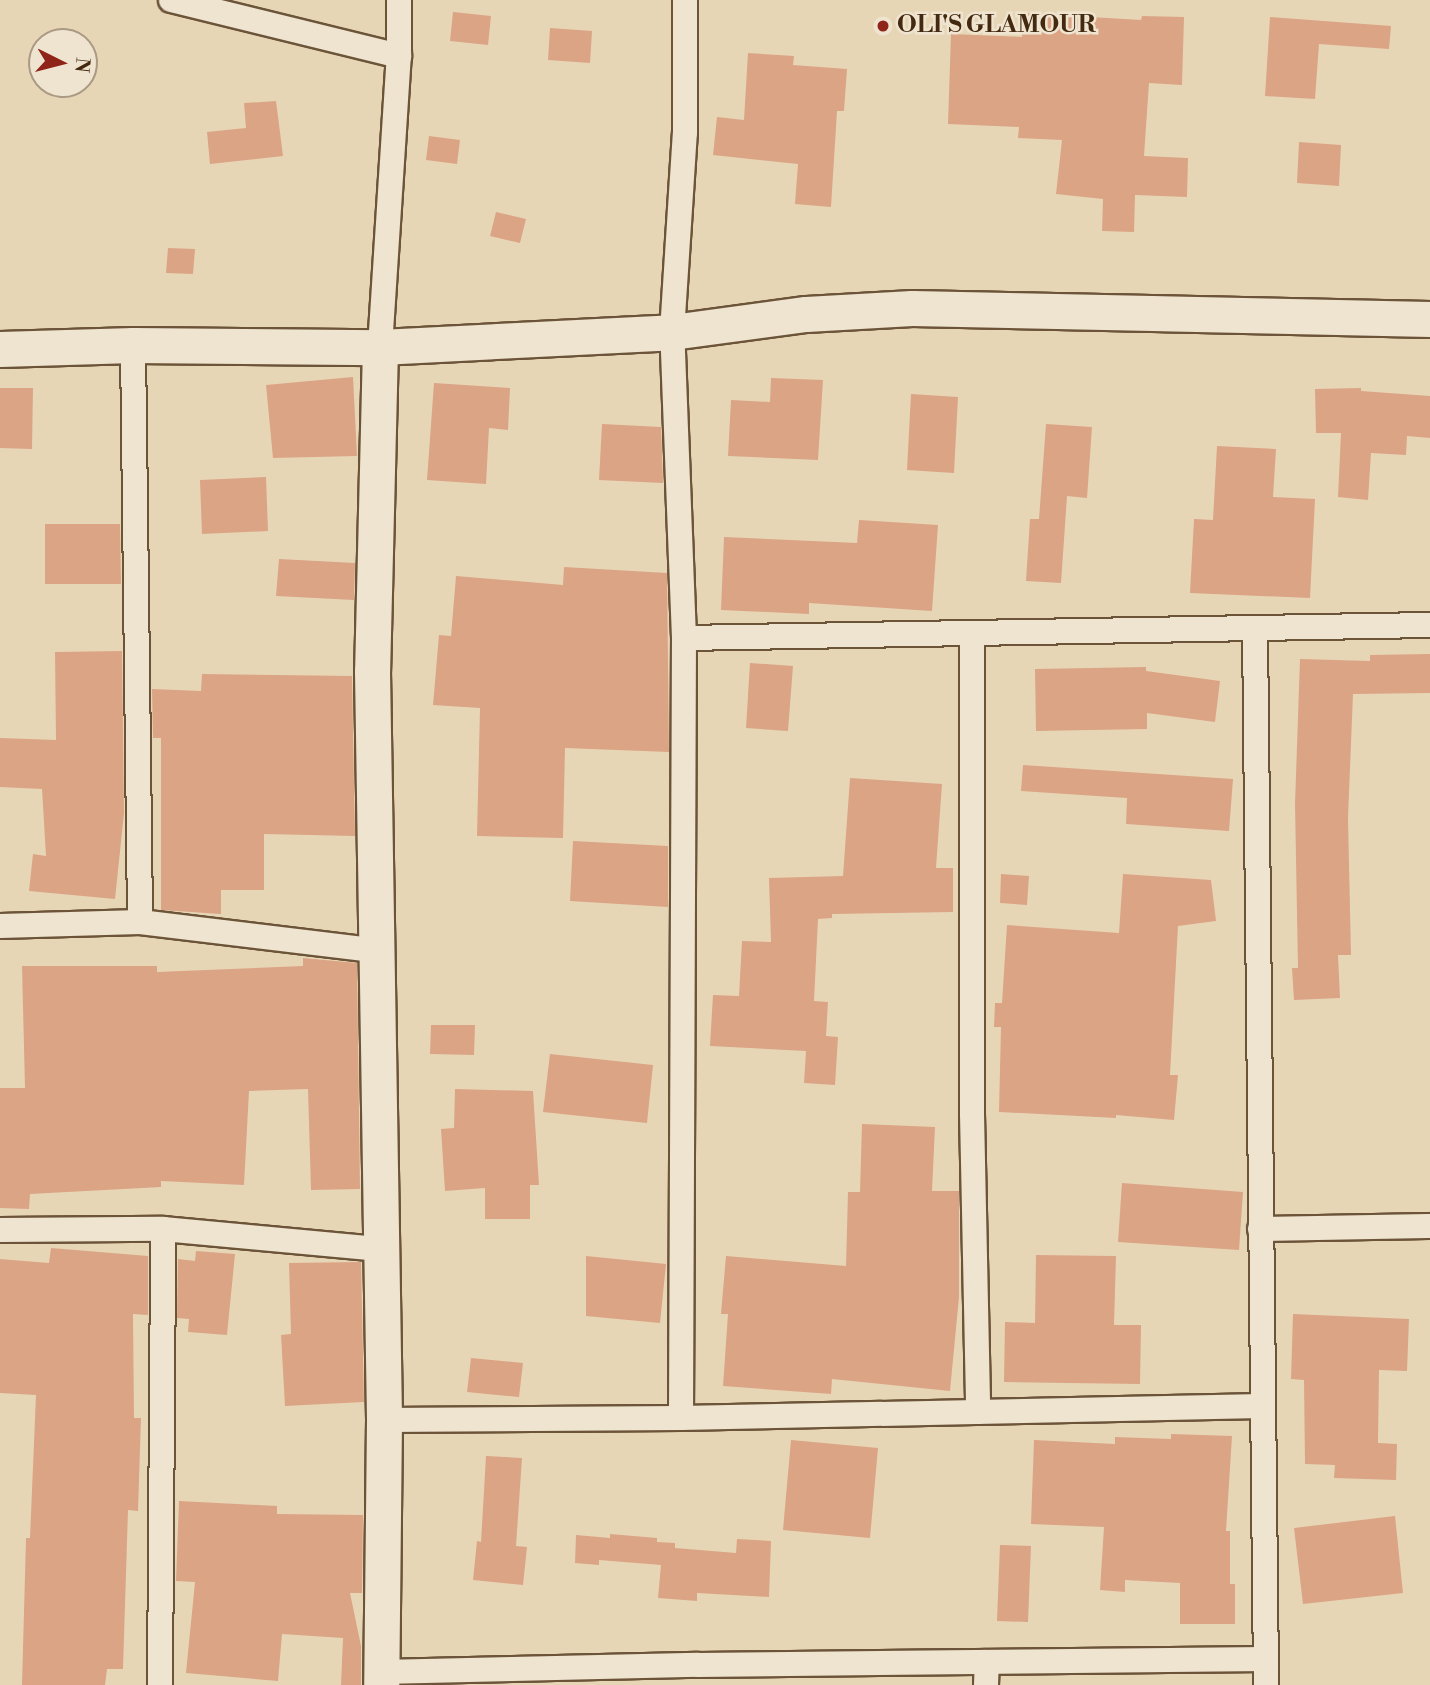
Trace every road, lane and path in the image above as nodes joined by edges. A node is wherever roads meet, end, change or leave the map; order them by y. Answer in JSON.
{"nodes":[{"id":1,"x":171,"y":0,"type":"edge"},
{"id":2,"x":400,"y":0,"type":"edge"},
{"id":3,"x":685,"y":0,"type":"edge"},
{"id":4,"x":399,"y":56,"type":"junction"},
{"id":5,"x":1430,"y":319,"type":"edge"},
{"id":6,"x":672,"y":332,"type":"junction"},
{"id":7,"x":133,"y":345,"type":"junction"},
{"id":8,"x":380,"y":347,"type":"junction"},
{"id":9,"x":0,"y":349,"type":"edge"},
{"id":10,"x":1430,"y":625,"type":"edge"},
{"id":11,"x":1255,"y":628,"type":"junction"},
{"id":12,"x":972,"y":634,"type":"junction"},
{"id":13,"x":684,"y":638,"type":"junction"},
{"id":14,"x":140,"y":922,"type":"junction"},
{"id":15,"x":0,"y":926,"type":"edge"},
{"id":16,"x":379,"y":951,"type":"junction"},
{"id":17,"x":1430,"y":1226,"type":"edge"},
{"id":18,"x":163,"y":1229,"type":"junction"},
{"id":19,"x":1260,"y":1229,"type":"junction"},
{"id":20,"x":0,"y":1230,"type":"edge"},
{"id":21,"x":380,"y":1250,"type":"junction"},
{"id":22,"x":1262,"y":1406,"type":"junction"},
{"id":23,"x":978,"y":1412,"type":"junction"},
{"id":24,"x":681,"y":1418,"type":"junction"},
{"id":25,"x":384,"y":1420,"type":"junction"},
{"id":26,"x":1265,"y":1659,"type":"junction"},
{"id":27,"x":986,"y":1673,"type":"edge"},
{"id":28,"x":698,"y":1675,"type":"edge"},
{"id":29,"x":381,"y":1678,"type":"edge"},
{"id":30,"x":160,"y":1685,"type":"edge"},
{"id":31,"x":1266,"y":1685,"type":"edge"}],
"edges":[{"from":1,"to":4,"type":"street"},
{"from":2,"to":4,"type":"street"},
{"from":3,"to":6,"type":"street"},
{"from":4,"to":8,"type":"street"},
{"from":5,"to":6,"type":"street"},
{"from":6,"to":8,"type":"street"},
{"from":6,"to":13,"type":"street"},
{"from":7,"to":8,"type":"street"},
{"from":7,"to":9,"type":"street"},
{"from":7,"to":14,"type":"street"},
{"from":8,"to":16,"type":"street"},
{"from":10,"to":11,"type":"street"},
{"from":11,"to":12,"type":"street"},
{"from":11,"to":19,"type":"street"},
{"from":12,"to":13,"type":"street"},
{"from":12,"to":23,"type":"street"},
{"from":13,"to":24,"type":"street"},
{"from":14,"to":15,"type":"street"},
{"from":14,"to":16,"type":"street"},
{"from":16,"to":21,"type":"street"},
{"from":17,"to":19,"type":"street"},
{"from":18,"to":20,"type":"street"},
{"from":18,"to":21,"type":"street"},
{"from":18,"to":30,"type":"street"},
{"from":19,"to":22,"type":"street"},
{"from":21,"to":25,"type":"street"},
{"from":22,"to":23,"type":"street"},
{"from":22,"to":26,"type":"street"},
{"from":23,"to":24,"type":"street"},
{"from":24,"to":25,"type":"street"},
{"from":25,"to":29,"type":"street"},
{"from":26,"to":27,"type":"street"},
{"from":26,"to":31,"type":"street"},
{"from":27,"to":28,"type":"street"},
{"from":28,"to":29,"type":"street"}]}
